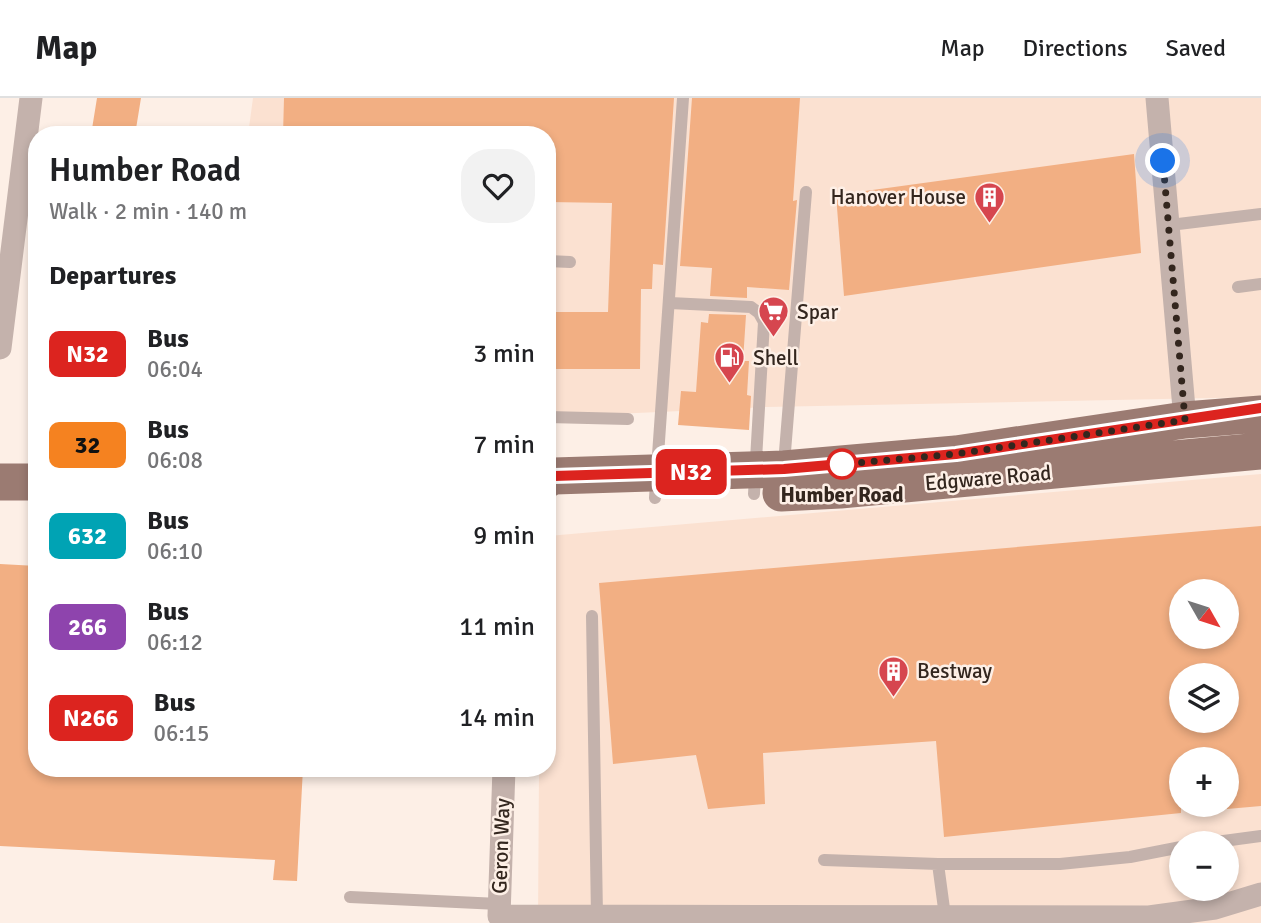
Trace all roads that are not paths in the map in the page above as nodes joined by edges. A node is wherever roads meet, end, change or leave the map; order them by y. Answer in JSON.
{"nodes":[{"id":1,"x":31,"y":98,"type":"edge"},
{"id":2,"x":683,"y":98,"type":"edge"},
{"id":3,"x":1157,"y":98,"type":"edge"},
{"id":4,"x":806,"y":192,"type":"dead end"},
{"id":5,"x":1261,"y":214,"type":"edge"},
{"id":6,"x":1170,"y":225,"type":"junction"},
{"id":7,"x":556,"y":261,"type":"edge"},
{"id":8,"x":570,"y":262,"type":"dead end"},
{"id":9,"x":1261,"y":284,"type":"edge"},
{"id":10,"x":1238,"y":287,"type":"dead end"},
{"id":11,"x":670,"y":303,"type":"junction"},
{"id":12,"x":0,"y":348,"type":"edge"},
{"id":13,"x":1261,"y":408,"type":"edge"},
{"id":14,"x":1261,"y":414,"type":"edge"},
{"id":15,"x":556,"y":418,"type":"edge"},
{"id":16,"x":628,"y":419,"type":"dead end"},
{"id":17,"x":1185,"y":420,"type":"junction"},
{"id":18,"x":1261,"y":451,"type":"edge"},
{"id":19,"x":556,"y":476,"type":"edge"},
{"id":20,"x":769,"y":481,"type":"junction"},
{"id":21,"x":0,"y":482,"type":"edge"},
{"id":22,"x":28,"y":482,"type":"edge"},
{"id":23,"x":656,"y":486,"type":"junction"},
{"id":24,"x":556,"y":501,"type":"edge"},
{"id":25,"x":592,"y":616,"type":"dead end"},
{"id":26,"x":504,"y":777,"type":"edge"},
{"id":27,"x":1261,"y":836,"type":"edge"},
{"id":28,"x":1239,"y":839,"type":"edge"},
{"id":29,"x":1169,"y":849,"type":"edge"},
{"id":30,"x":824,"y":860,"type":"dead end"},
{"id":31,"x":938,"y":864,"type":"junction"},
{"id":32,"x":1261,"y":894,"type":"edge"},
{"id":33,"x":350,"y":897,"type":"dead end"},
{"id":34,"x":499,"y":904,"type":"junction"},
{"id":35,"x":597,"y":916,"type":"junction"},
{"id":36,"x":945,"y":916,"type":"junction"}],
"edges":[{"from":1,"to":12,"type":"street"},
{"from":2,"to":11,"type":"lane"},
{"from":3,"to":6,"type":"street"},
{"from":4,"to":20,"type":"lane"},
{"from":5,"to":6,"type":"lane"},
{"from":6,"to":17,"type":"street"},
{"from":7,"to":8,"type":"lane"},
{"from":9,"to":10,"type":"lane"},
{"from":11,"to":20,"type":"lane"},
{"from":11,"to":23,"type":"lane"},
{"from":13,"to":17,"type":"main road"},
{"from":14,"to":17,"type":"main road","name":"Edgware Road"},
{"from":15,"to":16,"type":"lane"},
{"from":17,"to":20,"type":"main road","name":"Edgware Road"},
{"from":18,"to":20,"type":"main road","name":"Edgware Road"},
{"from":19,"to":23,"type":"main road","name":"Edgware Road"},
{"from":20,"to":23,"type":"main road","name":"Edgware Road"},
{"from":21,"to":22,"type":"main road"},
{"from":23,"to":24,"type":"main road","name":"Edgware Road"},
{"from":25,"to":35,"type":"lane"},
{"from":26,"to":34,"type":"street","name":"Geron Way"},
{"from":27,"to":28,"type":"lane"},
{"from":29,"to":31,"type":"lane"},
{"from":30,"to":31,"type":"lane"},
{"from":31,"to":36,"type":"lane"},
{"from":32,"to":36,"type":"street","name":"Geron Way"},
{"from":33,"to":34,"type":"lane"},
{"from":34,"to":35,"type":"street","name":"Geron Way"},
{"from":35,"to":36,"type":"street","name":"Geron Way"}]}
